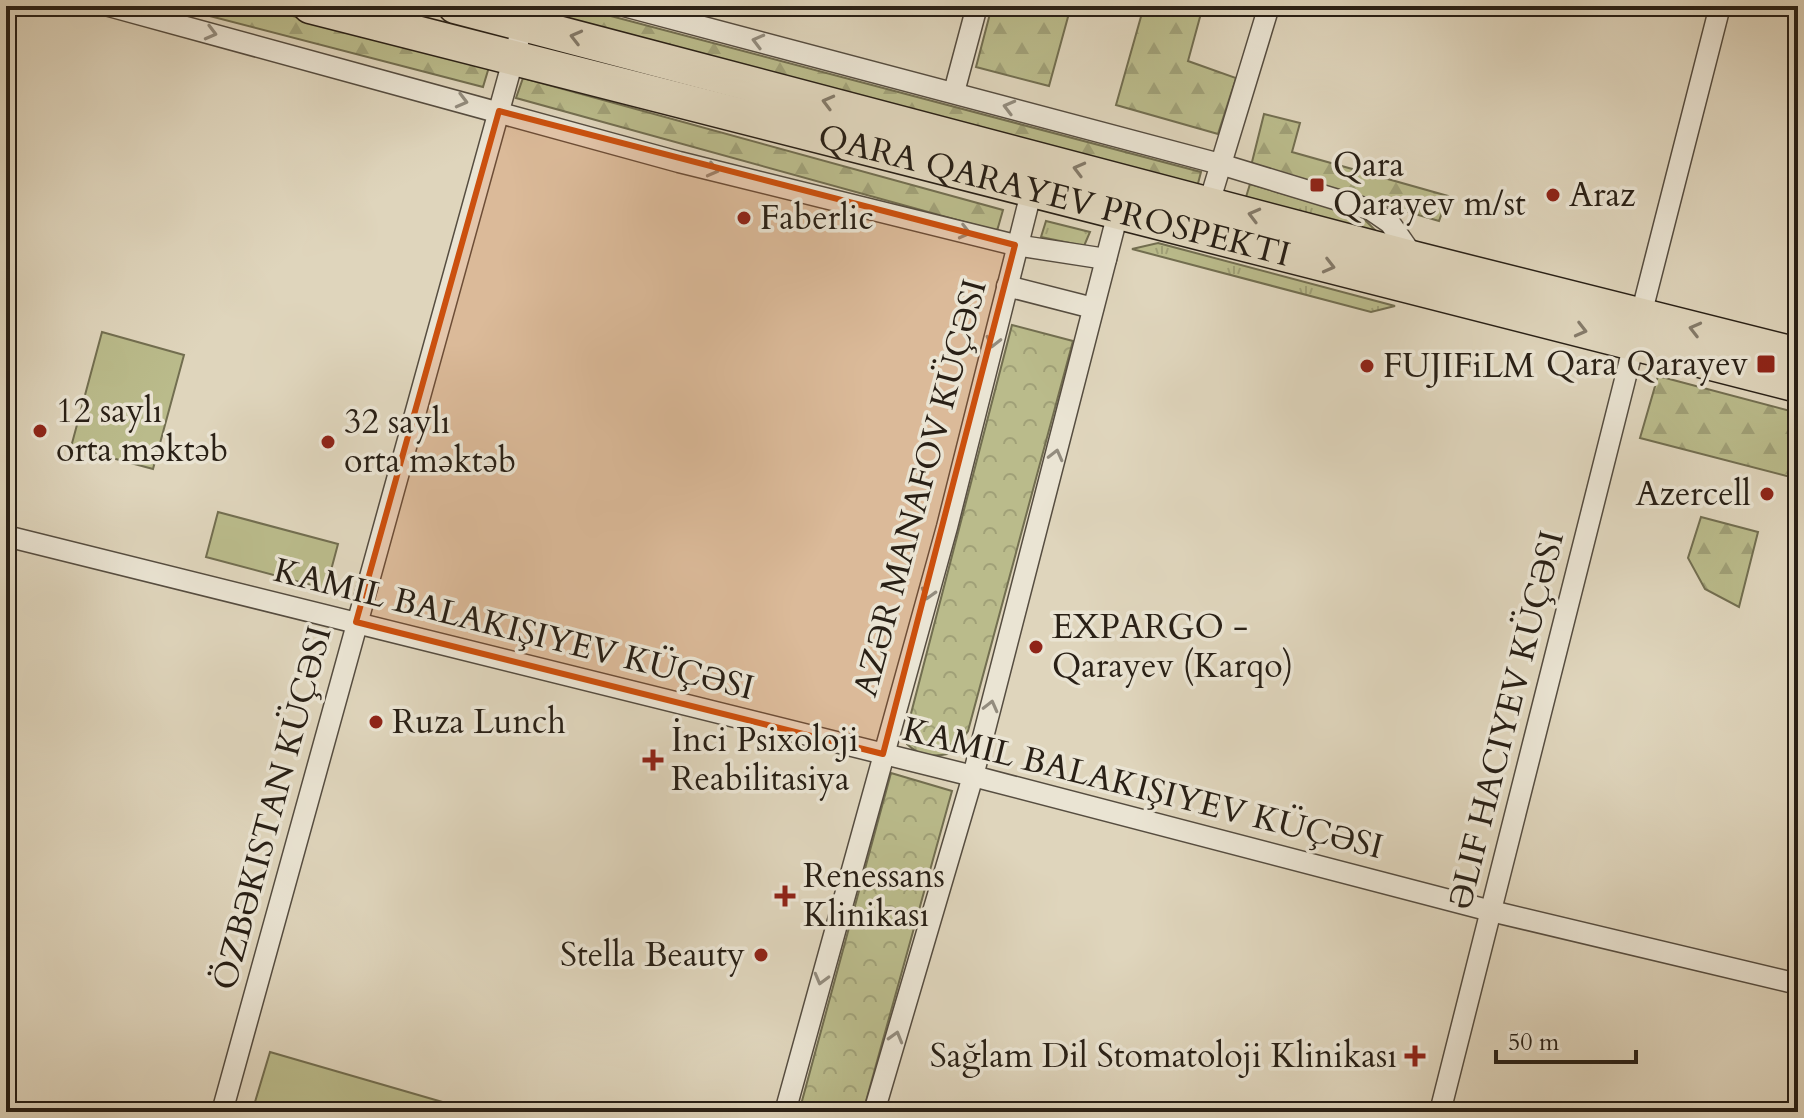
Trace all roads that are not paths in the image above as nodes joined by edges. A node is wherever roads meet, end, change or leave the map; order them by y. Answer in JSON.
{"nodes":[{"id":1,"x":109,"y":6,"type":"edge"},
{"id":2,"x":310,"y":6,"type":"edge"},
{"id":3,"x":455,"y":6,"type":"edge"},
{"id":4,"x":624,"y":6,"type":"edge"},
{"id":5,"x":977,"y":6,"type":"edge"},
{"id":6,"x":1269,"y":6,"type":"edge"},
{"id":7,"x":1720,"y":6,"type":"edge"},
{"id":8,"x":526,"y":15,"type":"edge"},
{"id":9,"x":514,"y":60,"type":"junction"},
{"id":10,"x":954,"y":92,"type":"junction"},
{"id":11,"x":499,"y":111,"type":"junction"},
{"id":12,"x":1220,"y":164,"type":"junction"},
{"id":13,"x":1036,"y":174,"type":"junction"},
{"id":14,"x":1122,"y":197,"type":"junction"},
{"id":15,"x":1205,"y":218,"type":"junction"},
{"id":16,"x":1015,"y":245,"type":"junction"},
{"id":17,"x":1106,"y":259,"type":"junction"},
{"id":18,"x":1415,"y":259,"type":"junction"},
{"id":19,"x":1007,"y":286,"type":"junction"},
{"id":20,"x":1093,"y":308,"type":"junction"},
{"id":21,"x":1638,"y":329,"type":"junction"},
{"id":22,"x":1798,"y":355,"type":"edge"},
{"id":23,"x":1798,"y":385,"type":"edge"},
{"id":24,"x":6,"y":536,"type":"edge"},
{"id":25,"x":356,"y":622,"type":"junction"},
{"id":26,"x":883,"y":754,"type":"junction"},
{"id":27,"x":973,"y":776,"type":"junction"},
{"id":28,"x":1491,"y":911,"type":"junction"},
{"id":29,"x":1798,"y":984,"type":"edge"},
{"id":30,"x":222,"y":1112,"type":"edge"},
{"id":31,"x":785,"y":1112,"type":"edge"},
{"id":32,"x":874,"y":1112,"type":"edge"},
{"id":33,"x":1440,"y":1112,"type":"edge"}],
"edges":[{"from":1,"to":11,"type":"street","one_way":true},
{"from":2,"to":9,"type":"main road","name":"QARA QARAYEV PROSPEKTI"},
{"from":3,"to":8,"type":"main road","name":"QARA QARAYEV PROSPEKTI"},
{"from":10,"to":4,"type":"street","one_way":true},
{"from":5,"to":10,"type":"street"},
{"from":6,"to":12,"type":"street"},
{"from":7,"to":21,"type":"street"},
{"from":8,"to":9,"type":"street","name":"ÖZBƏKISTAN KÜÇƏSI"},
{"from":13,"to":8,"type":"main road","name":"QARA QARAYEV PROSPEKTI","one_way":true},
{"from":9,"to":11,"type":"street","name":"ÖZBƏKISTAN KÜÇƏSI"},
{"from":9,"to":13,"type":"main road","name":"QARA QARAYEV PROSPEKTI"},
{"from":12,"to":10,"type":"street","one_way":true},
{"from":11,"to":16,"type":"street","one_way":true},
{"from":11,"to":25,"type":"street","name":"ÖZBƏKISTAN KÜÇƏSI"},
{"from":12,"to":15,"type":"street"},
{"from":12,"to":18,"type":"street"},
{"from":13,"to":14,"type":"main road","name":"QARA QARAYEV PROSPEKTI"},
{"from":13,"to":16,"type":"street","name":"AZƏR MANAFOV KÜÇƏSI"},
{"from":14,"to":15,"type":"main road","name":"QARA QARAYEV PROSPEKTI"},
{"from":14,"to":17,"type":"street"},
{"from":18,"to":15,"type":"main road","name":"QARA QARAYEV PROSPEKTI","one_way":true},
{"from":15,"to":21,"type":"main road","name":"QARA QARAYEV PROSPEKTI","one_way":true},
{"from":16,"to":17,"type":"street"},
{"from":16,"to":19,"type":"street","name":"AZƏR MANAFOV KÜÇƏSI"},
{"from":17,"to":20,"type":"street"},
{"from":18,"to":21,"type":"main road","name":"QARA QARAYEV PROSPEKTI"},
{"from":19,"to":20,"type":"street"},
{"from":19,"to":26,"type":"street","name":"AZƏR MANAFOV KÜÇƏSI","one_way":true},
{"from":27,"to":20,"type":"street","one_way":true},
{"from":22,"to":21,"type":"main road","name":"QARA QARAYEV PROSPEKTI","one_way":true},
{"from":21,"to":23,"type":"main road","name":"QARA QARAYEV PROSPEKTI"},
{"from":21,"to":28,"type":"street"},
{"from":24,"to":25,"type":"street","name":"KAMIL BALAKIŞIYEV KÜÇƏSI"},
{"from":25,"to":26,"type":"street","name":"KAMIL BALAKIŞIYEV KÜÇƏSI"},
{"from":25,"to":30,"type":"street","name":"ÖZBƏKISTAN KÜÇƏSI"},
{"from":26,"to":27,"type":"street","name":"KAMIL BALAKIŞIYEV KÜÇƏSI"},
{"from":26,"to":31,"type":"street","name":"AZƏR MANAFOV KÜÇƏSI","one_way":true},
{"from":27,"to":28,"type":"street","name":"KAMIL BALAKIŞIYEV KÜÇƏSI"},
{"from":32,"to":27,"type":"street","one_way":true},
{"from":28,"to":29,"type":"street","name":"KAMIL BALAKIŞIYEV KÜÇƏSI"},
{"from":28,"to":33,"type":"street"}]}
